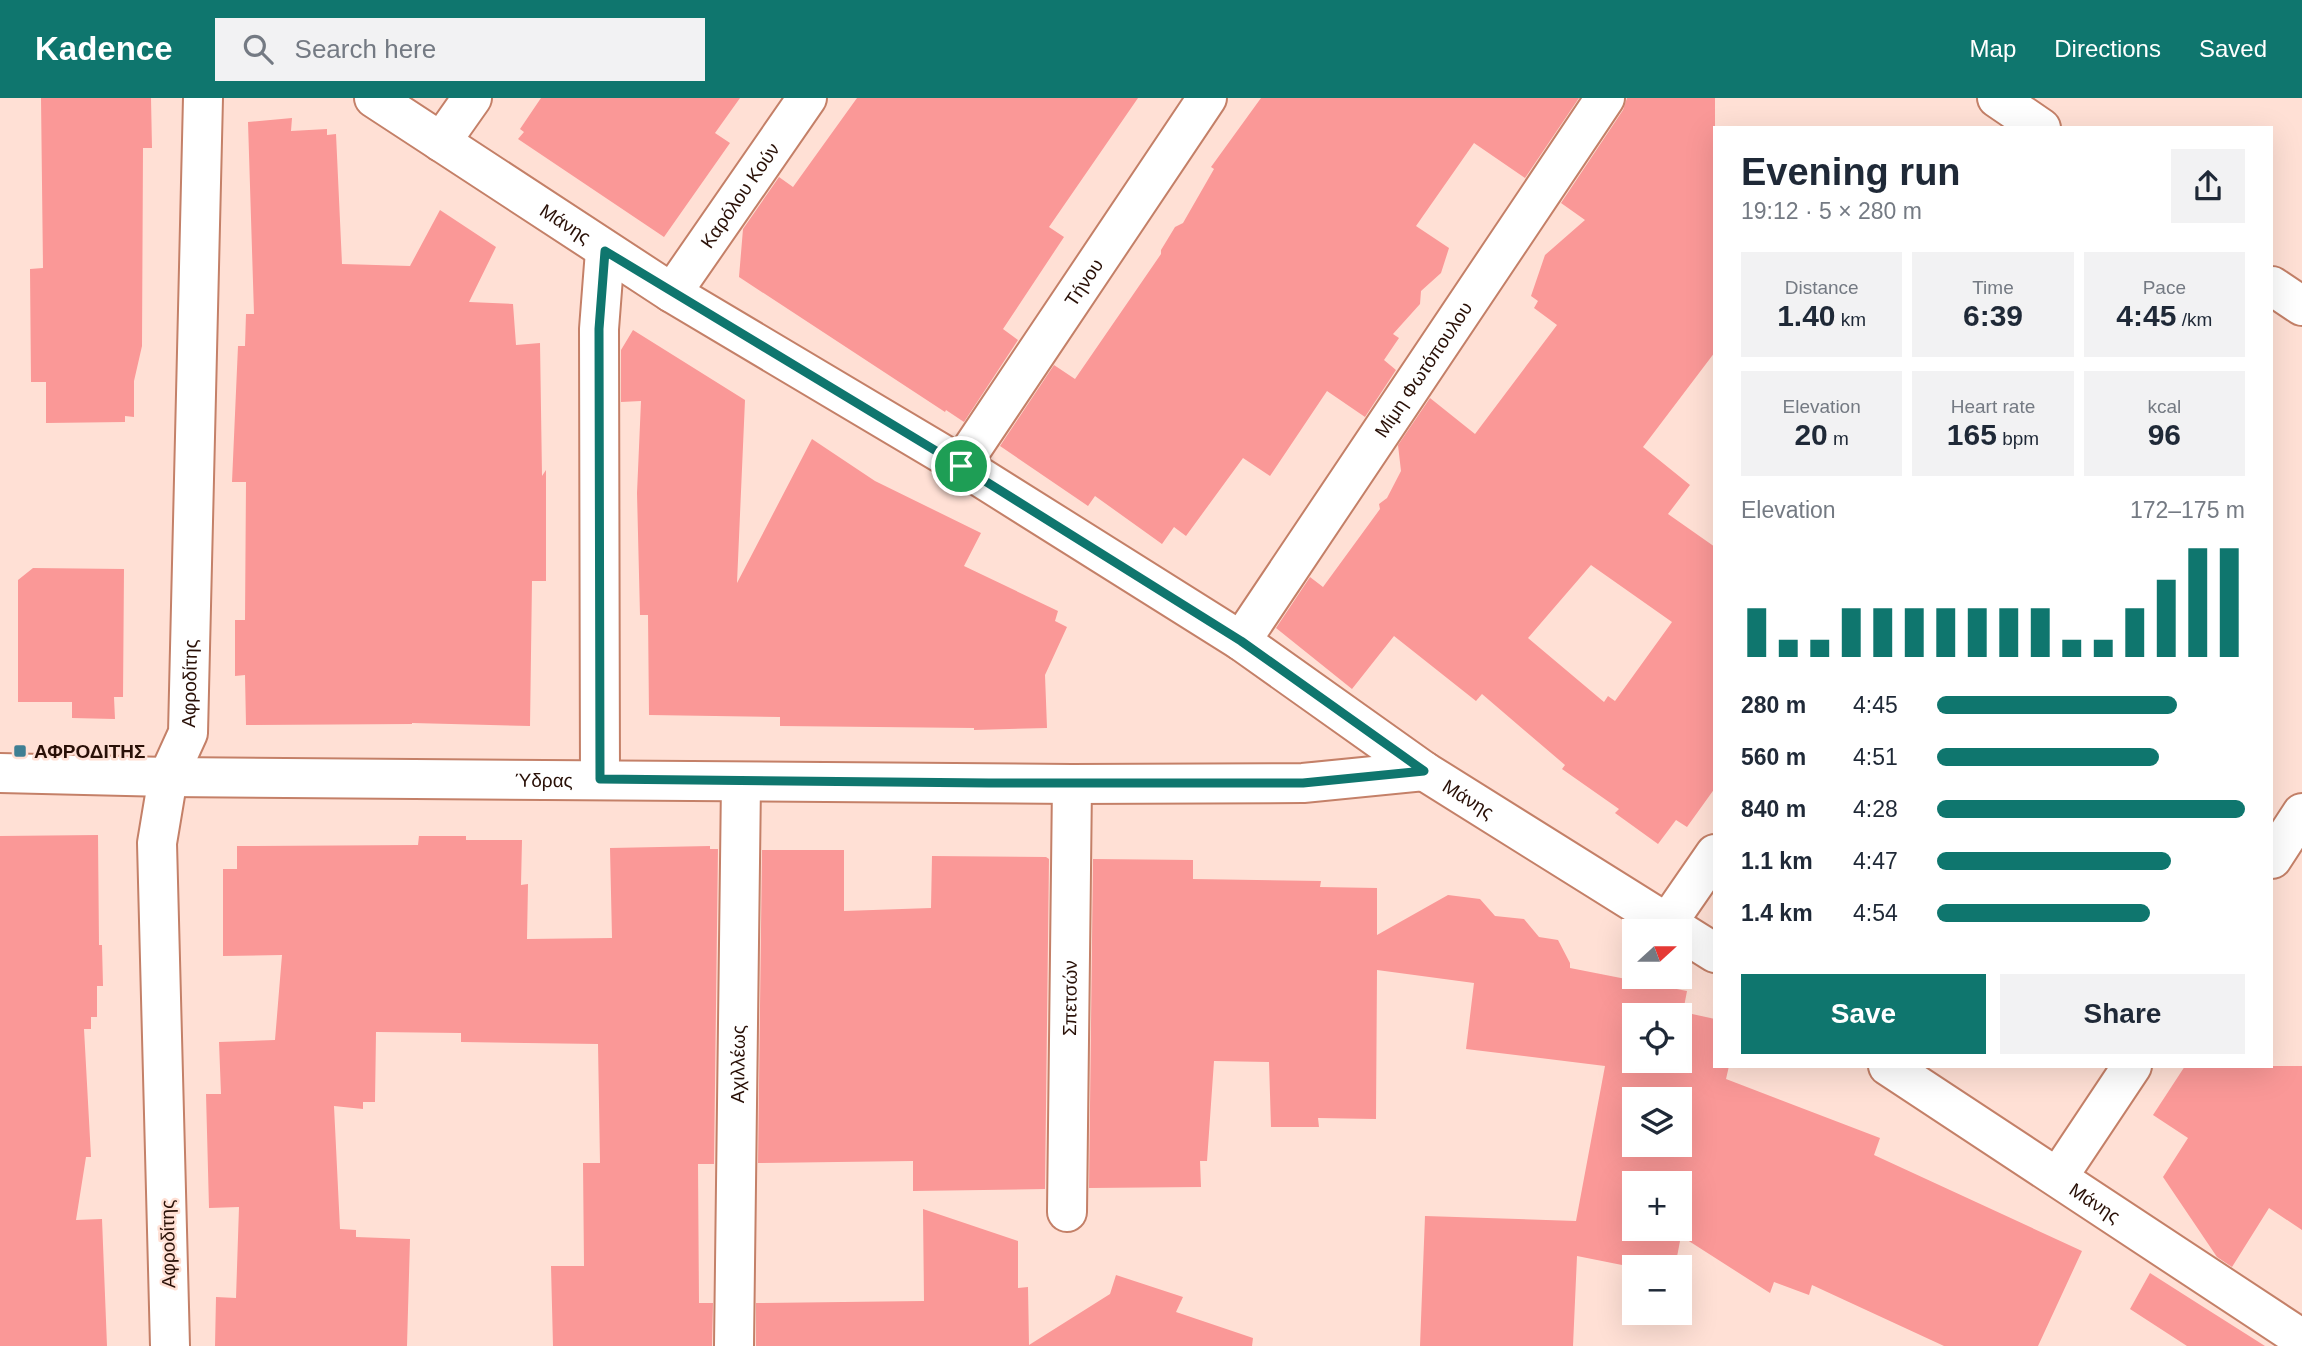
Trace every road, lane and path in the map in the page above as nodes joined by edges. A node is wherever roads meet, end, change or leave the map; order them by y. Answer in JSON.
{"nodes":[{"id":1,"x":204,"y":98,"type":"edge"},
{"id":2,"x":374,"y":98,"type":"edge"},
{"id":3,"x":472,"y":98,"type":"edge"},
{"id":4,"x":807,"y":98,"type":"edge"},
{"id":5,"x":1207,"y":98,"type":"edge"},
{"id":6,"x":1605,"y":98,"type":"edge"},
{"id":7,"x":1997,"y":98,"type":"edge"},
{"id":8,"x":2037,"y":126,"type":"edge"},
{"id":9,"x":441,"y":142,"type":"junction"},
{"id":10,"x":605,"y":251,"type":"junction"},
{"id":11,"x":2273,"y":287,"type":"edge"},
{"id":12,"x":672,"y":293,"type":"junction"},
{"id":13,"x":2302,"y":306,"type":"edge"},
{"id":14,"x":961,"y":466,"type":"junction"},
{"id":15,"x":1241,"y":641,"type":"junction"},
{"id":16,"x":1424,"y":771,"type":"junction"},
{"id":17,"x":0,"y":773,"type":"edge"},
{"id":18,"x":168,"y":778,"type":"junction"},
{"id":19,"x":600,"y":779,"type":"junction"},
{"id":20,"x":741,"y":782,"type":"junction"},
{"id":21,"x":1072,"y":784,"type":"junction"},
{"id":22,"x":2302,"y":813,"type":"edge"},
{"id":23,"x":1713,"y":857,"type":"edge"},
{"id":24,"x":2273,"y":857,"type":"edge"},
{"id":25,"x":1663,"y":919,"type":"edge"},
{"id":26,"x":1670,"y":919,"type":"edge"},
{"id":27,"x":1692,"y":938,"type":"edge"},
{"id":28,"x":1713,"y":952,"type":"edge"},
{"id":29,"x":1891,"y":1068,"type":"edge"},
{"id":30,"x":2131,"y":1068,"type":"edge"},
{"id":31,"x":2058,"y":1177,"type":"junction"},
{"id":32,"x":1067,"y":1212,"type":"dead end"},
{"id":33,"x":2302,"y":1339,"type":"edge"},
{"id":34,"x":170,"y":1346,"type":"edge"},
{"id":35,"x":734,"y":1346,"type":"edge"}],
"edges":[{"from":1,"to":18,"type":"street","name":"Αφροδίτης"},
{"from":2,"to":9,"type":"street","name":"Μάνης"},
{"from":3,"to":9,"type":"street"},
{"from":4,"to":12,"type":"street","name":"Καρόλου Κούν"},
{"from":5,"to":14,"type":"street","name":"Τήνου"},
{"from":6,"to":15,"type":"street","name":"Μίμη Φωτόπουλου"},
{"from":7,"to":8,"type":"street"},
{"from":9,"to":10,"type":"street","name":"Μάνης"},
{"from":10,"to":12,"type":"street","name":"Μάνης"},
{"from":10,"to":19,"type":"street"},
{"from":11,"to":13,"type":"street"},
{"from":12,"to":14,"type":"street","name":"Μάνης"},
{"from":14,"to":15,"type":"street","name":"Μάνης"},
{"from":15,"to":16,"type":"street","name":"Μάνης"},
{"from":16,"to":21,"type":"street","name":"Ύδρας"},
{"from":16,"to":25,"type":"street","name":"Μάνης"},
{"from":17,"to":18,"type":"street","name":"Ύδρας"},
{"from":18,"to":19,"type":"street","name":"Ύδρας"},
{"from":18,"to":34,"type":"street","name":"Αφροδίτης"},
{"from":19,"to":20,"type":"street","name":"Ύδρας"},
{"from":20,"to":21,"type":"street","name":"Ύδρας"},
{"from":20,"to":35,"type":"street","name":"Αχιλλέως"},
{"from":21,"to":32,"type":"street","name":"Σπετσών"},
{"from":22,"to":24,"type":"street"},
{"from":23,"to":26,"type":"street"},
{"from":27,"to":28,"type":"street","name":"Μάνης"},
{"from":29,"to":31,"type":"street","name":"Μάνης"},
{"from":30,"to":31,"type":"street"},
{"from":31,"to":33,"type":"street","name":"Μάνης"}]}
